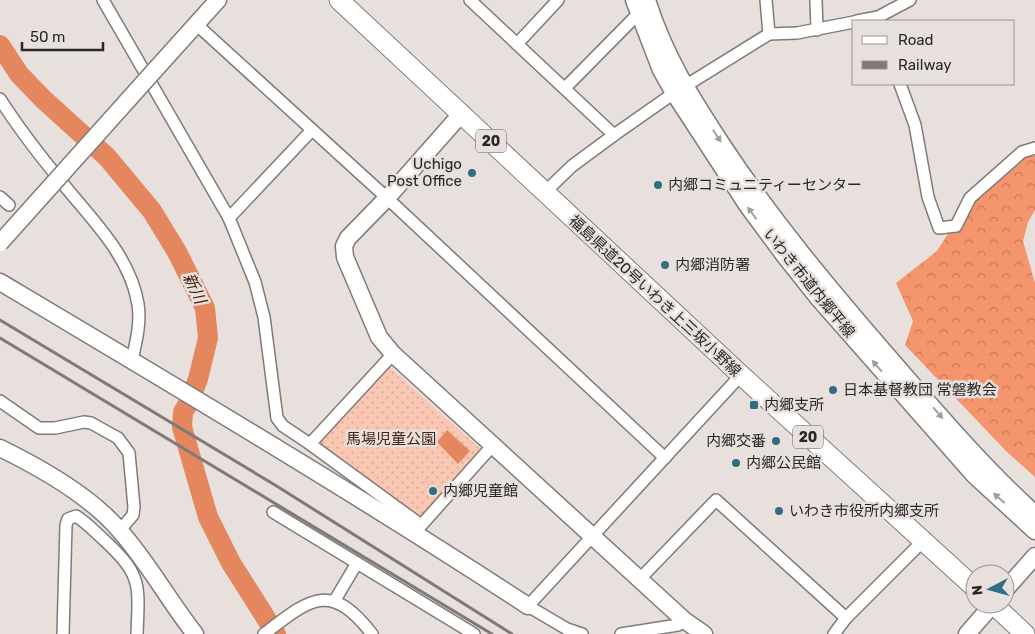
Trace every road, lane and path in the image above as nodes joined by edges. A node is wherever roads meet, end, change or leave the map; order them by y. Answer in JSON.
{"nodes":[{"id":1,"x":104,"y":0,"type":"edge"},
{"id":2,"x":218,"y":0,"type":"edge"},
{"id":3,"x":339,"y":0,"type":"edge"},
{"id":4,"x":470,"y":0,"type":"edge"},
{"id":5,"x":558,"y":0,"type":"edge"},
{"id":6,"x":647,"y":0,"type":"edge"},
{"id":7,"x":766,"y":0,"type":"edge"},
{"id":8,"x":816,"y":0,"type":"edge"},
{"id":9,"x":910,"y":0,"type":"edge"},
{"id":10,"x":636,"y":7,"type":"edge"},
{"id":11,"x":878,"y":19,"type":"edge"},
{"id":12,"x":852,"y":23,"type":"edge"},
{"id":13,"x":196,"y":24,"type":"junction"},
{"id":14,"x":817,"y":30,"type":"junction"},
{"id":15,"x":769,"y":34,"type":"junction"},
{"id":16,"x":517,"y":44,"type":"junction"},
{"id":17,"x":900,"y":85,"type":"edge"},
{"id":18,"x":565,"y":88,"type":"junction"},
{"id":19,"x":679,"y":90,"type":"junction"},
{"id":20,"x":0,"y":99,"type":"edge"},
{"id":21,"x":462,"y":113,"type":"junction"},
{"id":22,"x":312,"y":130,"type":"junction"},
{"id":23,"x":614,"y":135,"type":"junction"},
{"id":24,"x":1035,"y":148,"type":"edge"},
{"id":25,"x":544,"y":193,"type":"junction"},
{"id":26,"x":387,"y":198,"type":"junction"},
{"id":27,"x":229,"y":218,"type":"junction"},
{"id":28,"x":0,"y":243,"type":"edge"},
{"id":29,"x":0,"y":282,"type":"edge"},
{"id":30,"x":393,"y":354,"type":"junction"},
{"id":31,"x":137,"y":363,"type":"junction"},
{"id":32,"x":741,"y":376,"type":"junction"},
{"id":33,"x":0,"y":401,"type":"edge"},
{"id":34,"x":310,"y":444,"type":"junction"},
{"id":35,"x":493,"y":445,"type":"junction"},
{"id":36,"x":0,"y":448,"type":"edge"},
{"id":37,"x":665,"y":458,"type":"junction"},
{"id":38,"x":272,"y":512,"type":"dead end"},
{"id":39,"x":1035,"y":514,"type":"edge"},
{"id":40,"x":418,"y":529,"type":"junction"},
{"id":41,"x":120,"y":530,"type":"junction"},
{"id":42,"x":1035,"y":531,"type":"edge"},
{"id":43,"x":592,"y":536,"type":"junction"},
{"id":44,"x":922,"y":542,"type":"junction"},
{"id":45,"x":1035,"y":556,"type":"edge"},
{"id":46,"x":358,"y":563,"type":"junction"},
{"id":47,"x":965,"y":579,"type":"edge"},
{"id":48,"x":1015,"y":579,"type":"edge"},
{"id":49,"x":157,"y":580,"type":"junction"},
{"id":50,"x":639,"y":580,"type":"junction"},
{"id":51,"x":139,"y":590,"type":"junction"},
{"id":52,"x":335,"y":600,"type":"junction"},
{"id":53,"x":528,"y":606,"type":"junction"},
{"id":54,"x":984,"y":614,"type":"edge"},
{"id":55,"x":1004,"y":614,"type":"edge"},
{"id":56,"x":846,"y":618,"type":"junction"},
{"id":57,"x":684,"y":620,"type":"junction"},
{"id":58,"x":63,"y":634,"type":"edge"},
{"id":59,"x":138,"y":634,"type":"edge"},
{"id":60,"x":195,"y":634,"type":"edge"},
{"id":61,"x":264,"y":634,"type":"edge"},
{"id":62,"x":372,"y":634,"type":"edge"},
{"id":63,"x":474,"y":634,"type":"edge"},
{"id":64,"x":582,"y":634,"type":"edge"},
{"id":65,"x":621,"y":634,"type":"edge"},
{"id":66,"x":704,"y":634,"type":"edge"},
{"id":67,"x":834,"y":634,"type":"edge"},
{"id":68,"x":967,"y":634,"type":"edge"},
{"id":69,"x":1025,"y":634,"type":"edge"}],
"edges":[{"from":1,"to":27,"type":"street"},
{"from":2,"to":13,"type":"street"},
{"from":3,"to":21,"type":"main road","name":"福島県道20号いわき上三坂小野線","number":"20"},
{"from":4,"to":16,"type":"street"},
{"from":5,"to":16,"type":"street"},
{"from":6,"to":19,"type":"street","name":"いわき市道内郷平線"},
{"from":7,"to":15,"type":"street"},
{"from":8,"to":14,"type":"street"},
{"from":9,"to":11,"type":"street"},
{"from":10,"to":18,"type":"street"},
{"from":10,"to":19,"type":"street","name":"いわき市道内郷平線"},
{"from":12,"to":14,"type":"street"},
{"from":13,"to":22,"type":"street"},
{"from":13,"to":28,"type":"street","bridge":true},
{"from":14,"to":15,"type":"street"},
{"from":15,"to":19,"type":"street"},
{"from":16,"to":18,"type":"street"},
{"from":17,"to":24,"type":"street"},
{"from":18,"to":23,"type":"street"},
{"from":19,"to":23,"type":"street"},
{"from":19,"to":39,"type":"street","name":"いわき市道内郷平線","one_way":true},
{"from":42,"to":19,"type":"street","name":"いわき市道内郷平線","one_way":true},
{"from":20,"to":31,"type":"street"},
{"from":21,"to":25,"type":"main road","name":"福島県道20号いわき上三坂小野線","number":"20"},
{"from":21,"to":26,"type":"street"},
{"from":22,"to":26,"type":"street"},
{"from":22,"to":27,"type":"street"},
{"from":23,"to":25,"type":"street"},
{"from":25,"to":32,"type":"main road","name":"福島県道20号いわき上三坂小野線","number":"20"},
{"from":26,"to":30,"type":"street"},
{"from":26,"to":37,"type":"street"},
{"from":27,"to":34,"type":"street"},
{"from":29,"to":31,"type":"street"},
{"from":30,"to":34,"type":"street"},
{"from":30,"to":35,"type":"street"},
{"from":31,"to":40,"type":"street"},
{"from":32,"to":37,"type":"street"},
{"from":32,"to":44,"type":"main road","name":"福島県道20号いわき上三坂小野線","number":"20"},
{"from":33,"to":41,"type":"street"},
{"from":34,"to":40,"type":"street"},
{"from":35,"to":40,"type":"street"},
{"from":35,"to":43,"type":"street"},
{"from":36,"to":41,"type":"street"},
{"from":37,"to":43,"type":"street"},
{"from":38,"to":46,"type":"street"},
{"from":40,"to":53,"type":"street"},
{"from":41,"to":49,"type":"street"},
{"from":43,"to":50,"type":"street"},
{"from":43,"to":53,"type":"street"},
{"from":44,"to":47,"type":"main road","name":"福島県道20号いわき上三坂小野線","number":"20"},
{"from":44,"to":56,"type":"street"},
{"from":45,"to":48,"type":"street"},
{"from":46,"to":52,"type":"street"},
{"from":46,"to":63,"type":"street"},
{"from":49,"to":51,"type":"street"},
{"from":49,"to":60,"type":"street"},
{"from":50,"to":56,"type":"street"},
{"from":50,"to":57,"type":"street"},
{"from":51,"to":58,"type":"street"},
{"from":51,"to":59,"type":"street"},
{"from":52,"to":61,"type":"street"},
{"from":52,"to":62,"type":"street"},
{"from":53,"to":64,"type":"street"},
{"from":54,"to":68,"type":"street"},
{"from":55,"to":69,"type":"main road"},
{"from":56,"to":67,"type":"street"},
{"from":57,"to":65,"type":"street"},
{"from":57,"to":66,"type":"street"}]}
